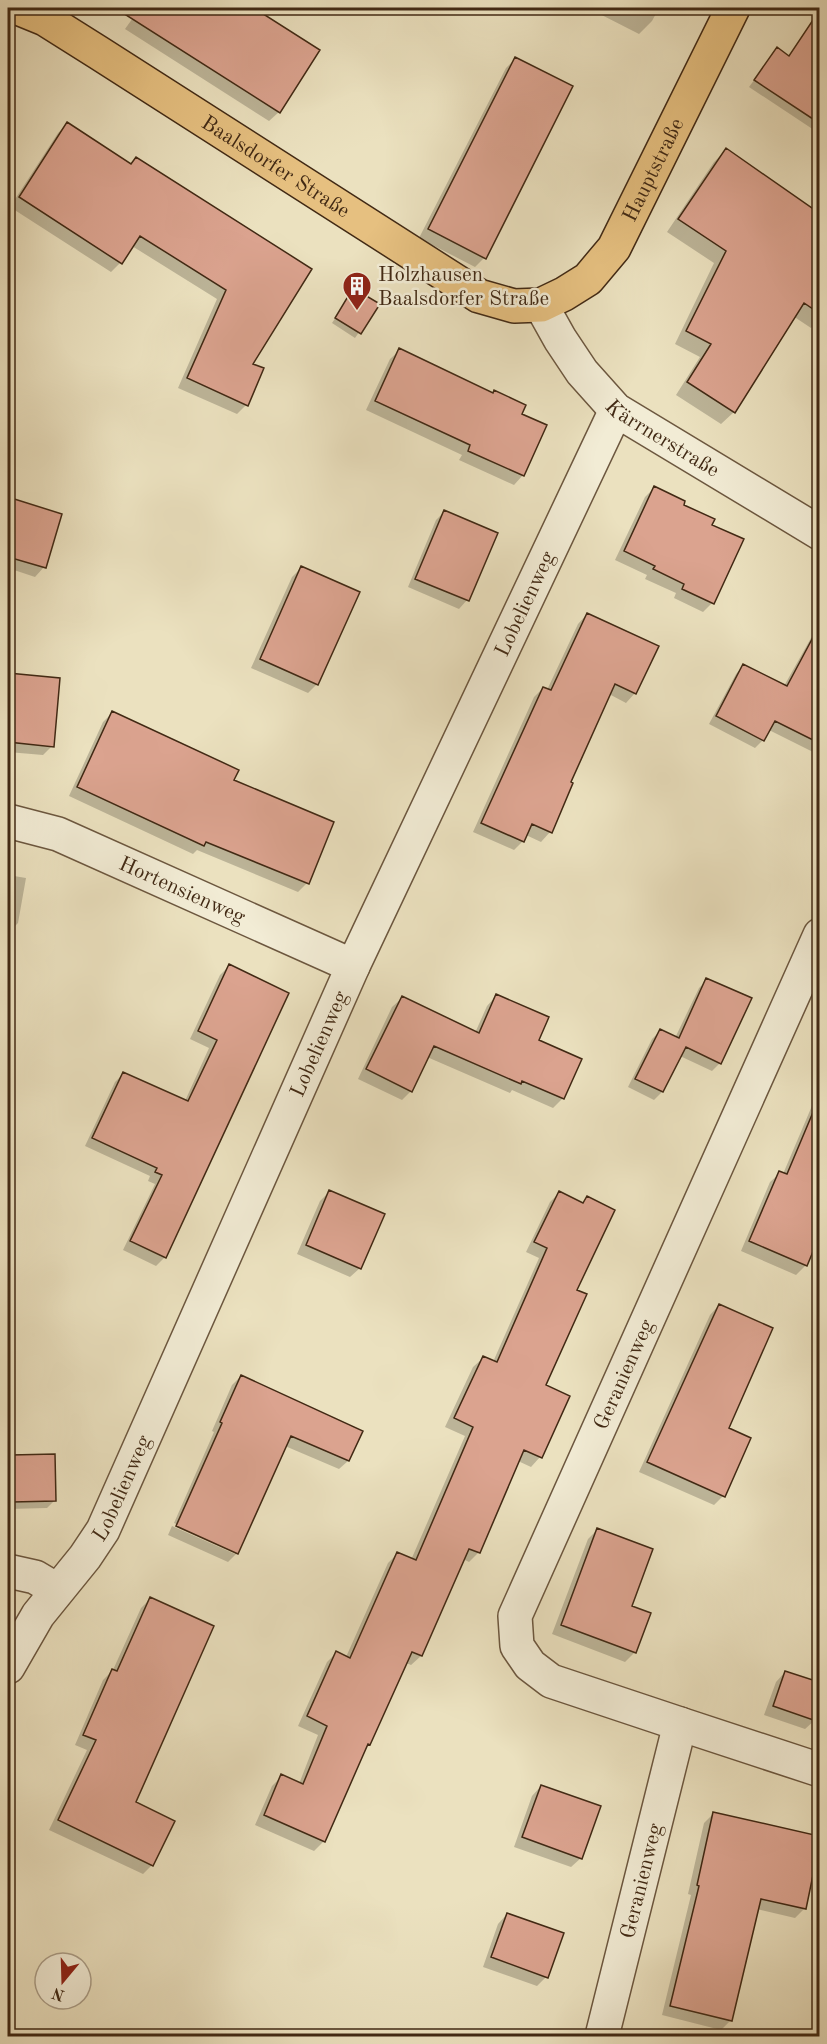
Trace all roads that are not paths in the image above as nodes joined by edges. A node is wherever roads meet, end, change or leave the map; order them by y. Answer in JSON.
{"nodes":[{"id":1,"x":18,"y":8,"type":"edge"},
{"id":2,"x":733,"y":8,"type":"edge"},
{"id":3,"x":541,"y":305,"type":"junction"},
{"id":4,"x":616,"y":410,"type":"junction"},
{"id":5,"x":819,"y":533,"type":"edge"},
{"id":6,"x":8,"y":821,"type":"edge"},
{"id":7,"x":816,"y":950,"type":"edge"},
{"id":8,"x":353,"y":966,"type":"junction"},
{"id":9,"x":8,"y":1571,"type":"edge"},
{"id":10,"x":57,"y":1590,"type":"junction"},
{"id":11,"x":8,"y":1666,"type":"edge"},
{"id":12,"x":680,"y":1724,"type":"junction"},
{"id":13,"x":819,"y":1770,"type":"edge"},
{"id":14,"x":602,"y":2037,"type":"edge"}],
"edges":[{"from":1,"to":3,"type":"main road","name":"Baalsdorfer Straße"},
{"from":2,"to":3,"type":"main road","name":"Hauptstraße"},
{"from":3,"to":4,"type":"street","name":"Kärrnerstraße"},
{"from":4,"to":5,"type":"street","name":"Kärrnerstraße"},
{"from":4,"to":8,"type":"street","name":"Lobelienweg"},
{"from":6,"to":8,"type":"street","name":"Hortensienweg"},
{"from":7,"to":12,"type":"street","name":"Geranienweg"},
{"from":8,"to":10,"type":"street","name":"Lobelienweg"},
{"from":9,"to":10,"type":"street"},
{"from":10,"to":11,"type":"street","name":"Lobelienweg"},
{"from":12,"to":13,"type":"street","name":"Geranienweg"},
{"from":12,"to":14,"type":"street","name":"Geranienweg"}]}
